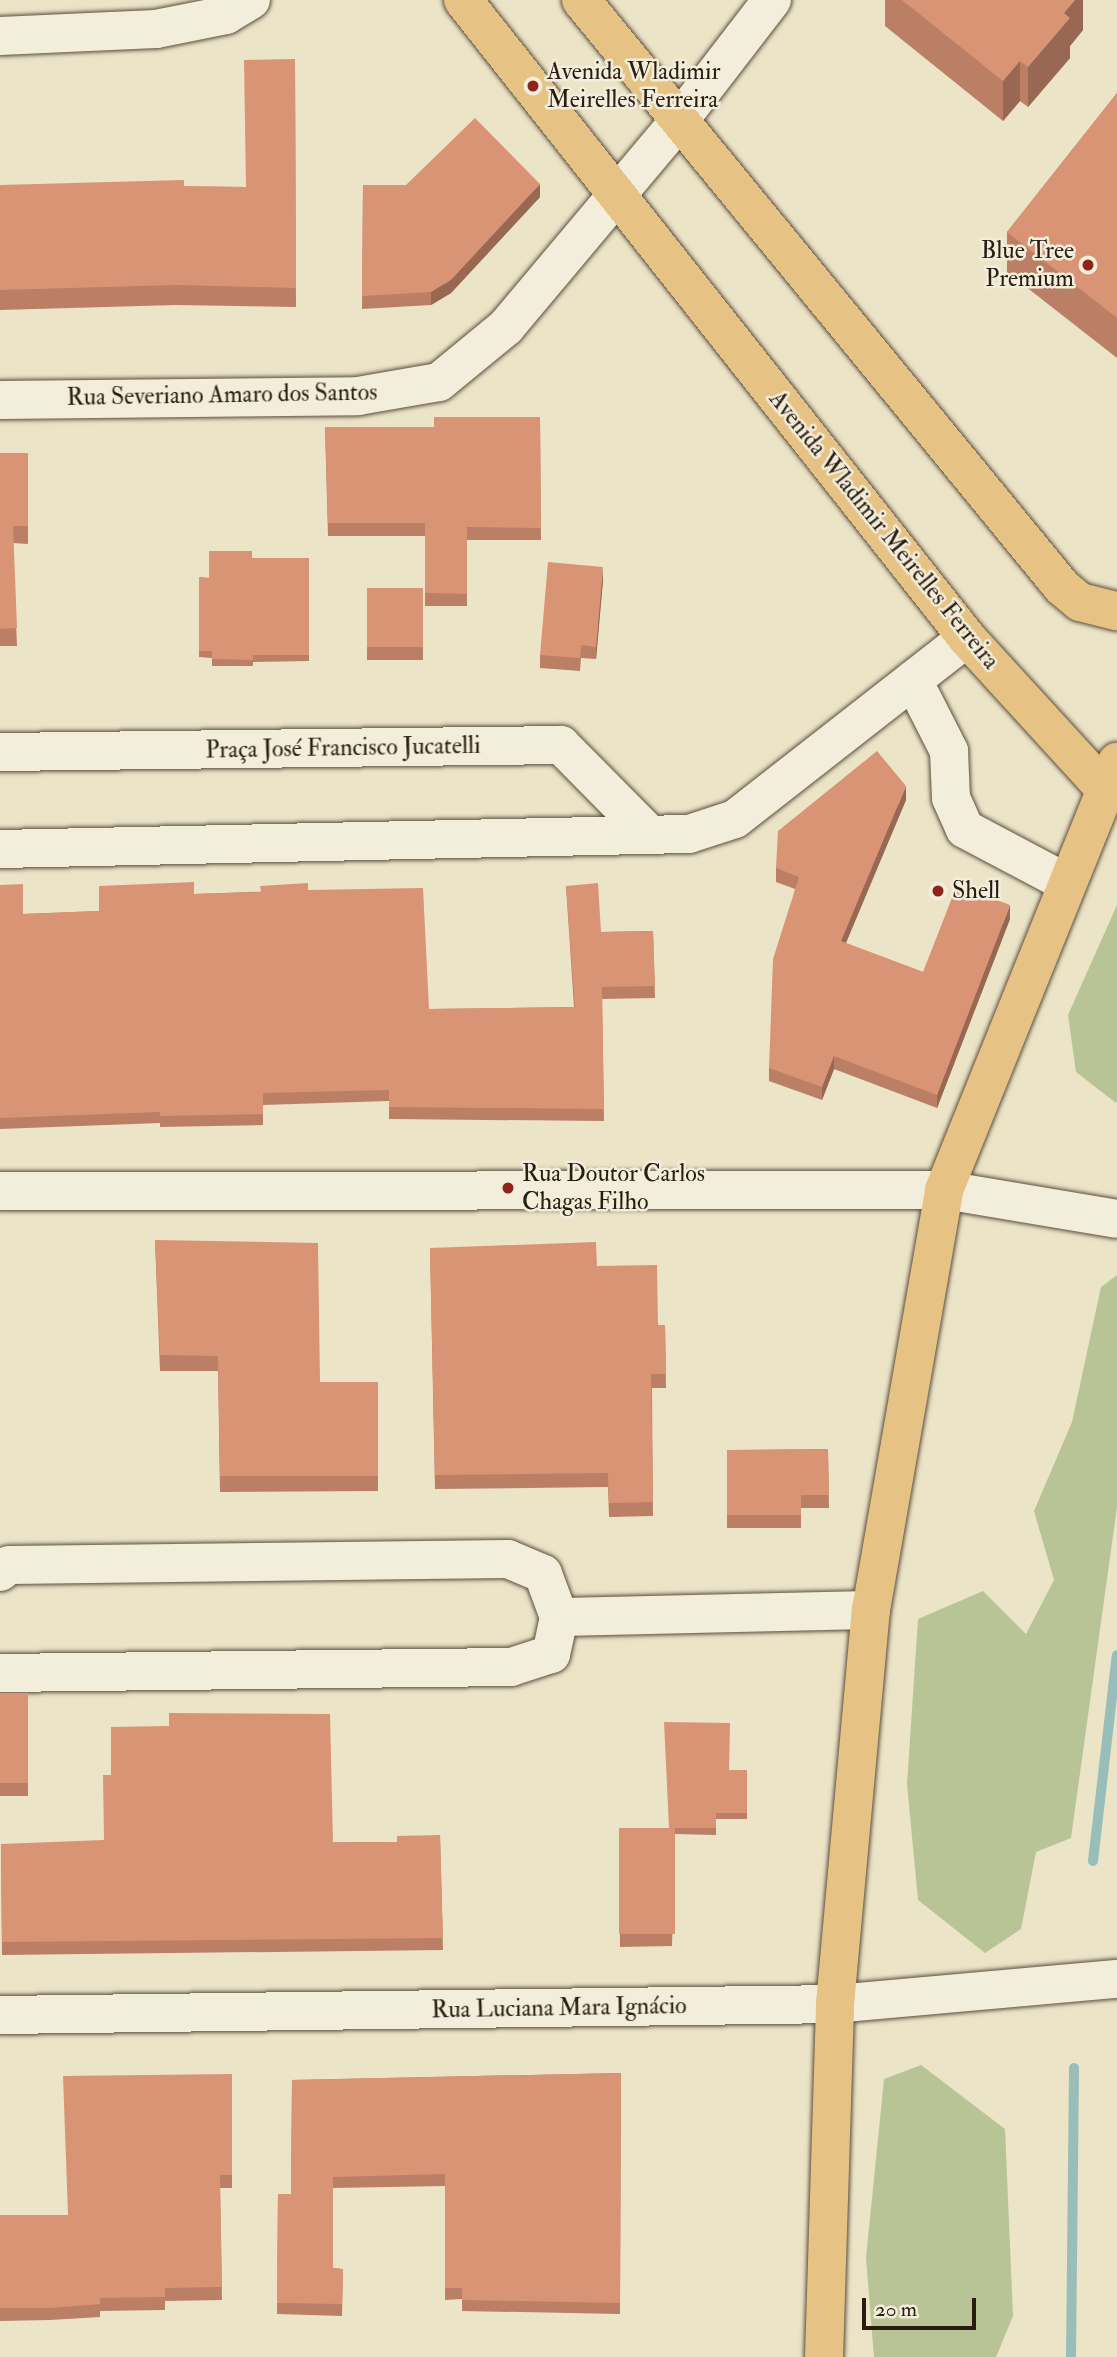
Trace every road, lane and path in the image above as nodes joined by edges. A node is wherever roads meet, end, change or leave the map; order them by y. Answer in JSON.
{"nodes":[{"id":1,"x":251,"y":0,"type":"edge"},
{"id":2,"x":463,"y":0,"type":"edge"},
{"id":3,"x":581,"y":0,"type":"edge"},
{"id":4,"x":772,"y":0,"type":"edge"},
{"id":5,"x":147,"y":15,"type":"edge"},
{"id":6,"x":0,"y":36,"type":"edge"},
{"id":7,"x":678,"y":122,"type":"junction"},
{"id":8,"x":617,"y":192,"type":"junction"},
{"id":9,"x":0,"y":400,"type":"edge"},
{"id":10,"x":1117,"y":611,"type":"edge"},
{"id":11,"x":967,"y":638,"type":"junction"},
{"id":12,"x":913,"y":680,"type":"junction"},
{"id":13,"x":0,"y":752,"type":"edge"},
{"id":14,"x":1111,"y":776,"type":"edge"},
{"id":15,"x":649,"y":834,"type":"junction"},
{"id":16,"x":0,"y":849,"type":"edge"},
{"id":17,"x":1067,"y":883,"type":"junction"},
{"id":18,"x":944,"y":1190,"type":"junction"},
{"id":19,"x":0,"y":1191,"type":"edge"},
{"id":20,"x":1117,"y":1219,"type":"edge"},
{"id":21,"x":0,"y":1572,"type":"edge"},
{"id":22,"x":871,"y":1610,"type":"junction"},
{"id":23,"x":559,"y":1617,"type":"junction"},
{"id":24,"x":0,"y":1673,"type":"edge"},
{"id":25,"x":1117,"y":1979,"type":"edge"},
{"id":26,"x":835,"y":2004,"type":"junction"},
{"id":27,"x":0,"y":2015,"type":"edge"},
{"id":28,"x":824,"y":2357,"type":"edge"}],
"edges":[{"from":1,"to":5,"type":"street"},
{"from":2,"to":8,"type":"main road","name":"Avenida Wladimir Meirelles Ferreira"},
{"from":3,"to":7,"type":"main road"},
{"from":4,"to":7,"type":"street","name":"Rua Severiano Amaro dos Santos"},
{"from":5,"to":6,"type":"street"},
{"from":7,"to":8,"type":"street","name":"Rua Severiano Amaro dos Santos"},
{"from":7,"to":10,"type":"main road"},
{"from":8,"to":9,"type":"street","name":"Rua Severiano Amaro dos Santos"},
{"from":8,"to":11,"type":"main road","name":"Avenida Wladimir Meirelles Ferreira"},
{"from":11,"to":12,"type":"street"},
{"from":11,"to":14,"type":"main road","name":"Avenida Wladimir Meirelles Ferreira"},
{"from":12,"to":15,"type":"street"},
{"from":12,"to":17,"type":"street"},
{"from":13,"to":15,"type":"street","name":"Praça José Francisco Jucatelli"},
{"from":14,"to":17,"type":"main road"},
{"from":15,"to":16,"type":"street"},
{"from":17,"to":18,"type":"main road"},
{"from":18,"to":19,"type":"street"},
{"from":18,"to":20,"type":"street"},
{"from":18,"to":22,"type":"main road"},
{"from":21,"to":23,"type":"street"},
{"from":22,"to":23,"type":"street"},
{"from":22,"to":26,"type":"main road"},
{"from":23,"to":24,"type":"street"},
{"from":25,"to":26,"type":"street","name":"Rua Luciana Mara Ignácio"},
{"from":26,"to":27,"type":"street","name":"Rua Luciana Mara Ignácio"},
{"from":26,"to":28,"type":"main road"}]}
